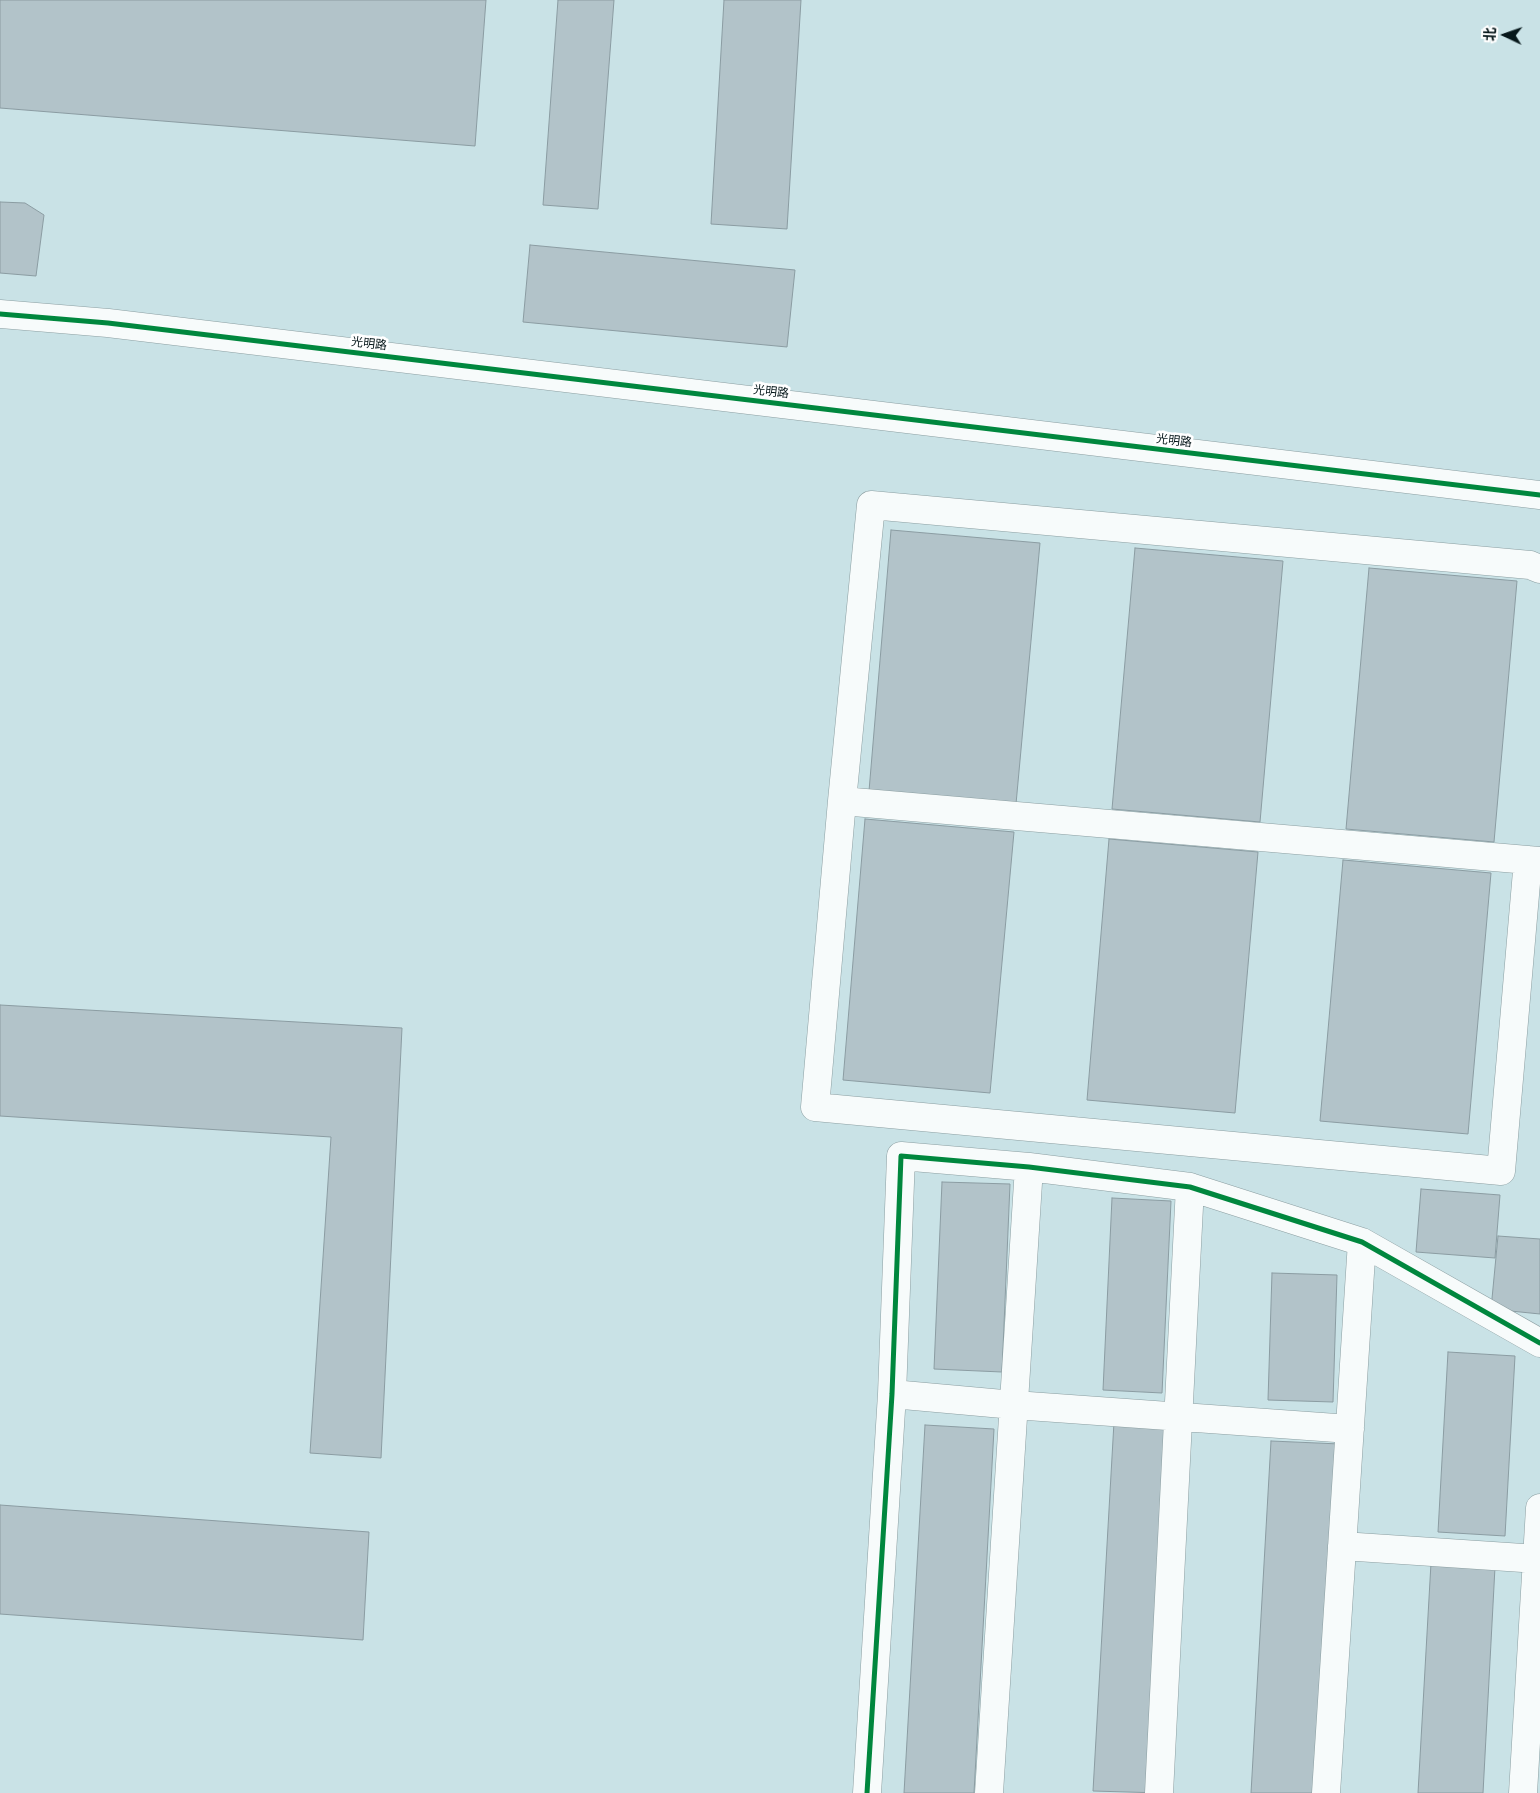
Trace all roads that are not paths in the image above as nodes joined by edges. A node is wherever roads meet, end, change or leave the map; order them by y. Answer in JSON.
{"nodes":[{"id":1,"x":0,"y":314,"type":"edge"},
{"id":2,"x":1540,"y":495,"type":"edge"},
{"id":3,"x":1540,"y":569,"type":"edge"},
{"id":4,"x":842,"y":801,"type":"junction"},
{"id":5,"x":1534,"y":860,"type":"edge"},
{"id":6,"x":1030,"y":1167,"type":"junction"},
{"id":7,"x":1190,"y":1187,"type":"junction"},
{"id":8,"x":1362,"y":1242,"type":"junction"},
{"id":9,"x":1540,"y":1343,"type":"edge"},
{"id":10,"x":892,"y":1394,"type":"junction"},
{"id":11,"x":1014,"y":1405,"type":"junction"},
{"id":12,"x":1178,"y":1417,"type":"junction"},
{"id":13,"x":1350,"y":1428,"type":"junction"},
{"id":14,"x":1540,"y":1508,"type":"edge"},
{"id":15,"x":1342,"y":1546,"type":"junction"},
{"id":16,"x":1538,"y":1559,"type":"junction"},
{"id":17,"x":867,"y":1793,"type":"edge"},
{"id":18,"x":989,"y":1793,"type":"edge"},
{"id":19,"x":1159,"y":1793,"type":"edge"},
{"id":20,"x":1326,"y":1793,"type":"edge"},
{"id":21,"x":1523,"y":1793,"type":"edge"}],
"edges":[{"from":1,"to":2,"type":"street","name":"光明路"},
{"from":3,"to":4,"type":"street"},
{"from":4,"to":5,"type":"street"},
{"from":4,"to":5,"type":"street"},
{"from":6,"to":7,"type":"street"},
{"from":6,"to":10,"type":"street"},
{"from":6,"to":11,"type":"street"},
{"from":7,"to":8,"type":"street"},
{"from":7,"to":12,"type":"street"},
{"from":8,"to":9,"type":"street"},
{"from":8,"to":13,"type":"street"},
{"from":10,"to":11,"type":"street"},
{"from":10,"to":17,"type":"street"},
{"from":11,"to":12,"type":"street"},
{"from":11,"to":18,"type":"street"},
{"from":12,"to":13,"type":"street"},
{"from":12,"to":19,"type":"street"},
{"from":13,"to":15,"type":"street"},
{"from":14,"to":16,"type":"street"},
{"from":15,"to":16,"type":"street"},
{"from":15,"to":20,"type":"street"},
{"from":16,"to":21,"type":"street"}]}
